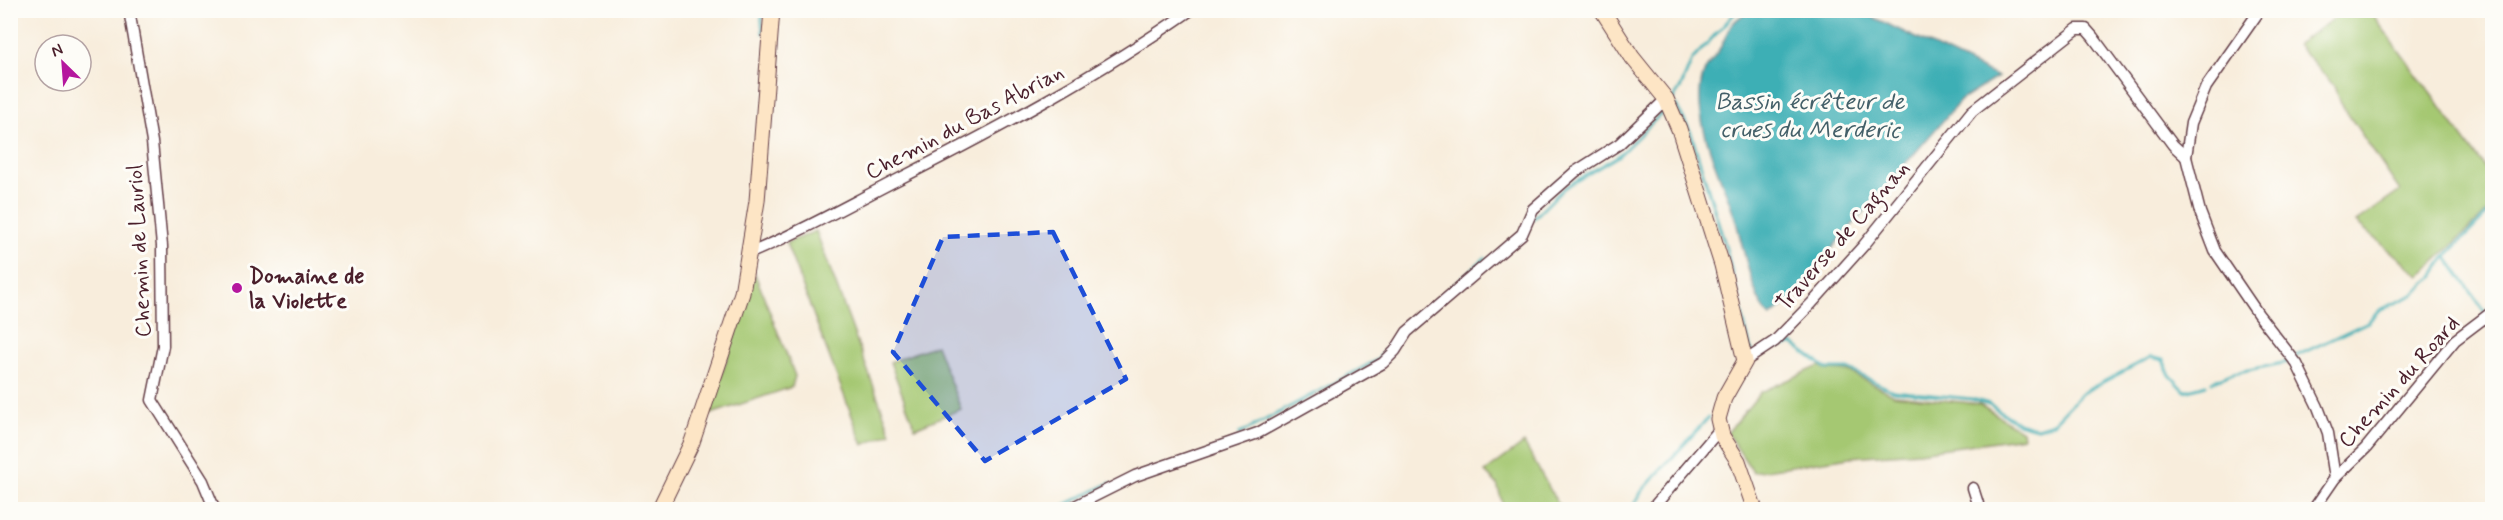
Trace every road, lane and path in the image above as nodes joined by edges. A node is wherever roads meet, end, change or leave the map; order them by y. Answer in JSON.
{"nodes":[{"id":1,"x":129,"y":10,"type":"edge"},
{"id":2,"x":772,"y":10,"type":"edge"},
{"id":3,"x":1191,"y":10,"type":"edge"},
{"id":4,"x":1602,"y":10,"type":"edge"},
{"id":5,"x":2260,"y":10,"type":"edge"},
{"id":6,"x":1666,"y":99,"type":"junction"},
{"id":7,"x":2186,"y":157,"type":"junction"},
{"id":8,"x":748,"y":254,"type":"junction"},
{"id":9,"x":2493,"y":312,"type":"edge"},
{"id":10,"x":1744,"y":358,"type":"junction"},
{"id":11,"x":1720,"y":429,"type":"junction"},
{"id":12,"x":2335,"y":478,"type":"junction"},
{"id":13,"x":1973,"y":488,"type":"dead end"},
{"id":14,"x":214,"y":510,"type":"edge"},
{"id":15,"x":659,"y":510,"type":"edge"},
{"id":16,"x":1067,"y":510,"type":"edge"},
{"id":17,"x":1651,"y":510,"type":"edge"},
{"id":18,"x":1755,"y":510,"type":"edge"},
{"id":19,"x":1980,"y":510,"type":"edge"},
{"id":20,"x":2313,"y":510,"type":"edge"}],
"edges":[{"from":1,"to":14,"type":"street","name":"Chemin de Lauriol"},
{"from":2,"to":8,"type":"street"},
{"from":3,"to":8,"type":"street","name":"Chemin du Bas Abrian"},
{"from":4,"to":6,"type":"street"},
{"from":5,"to":7,"type":"street"},
{"from":6,"to":10,"type":"street"},
{"from":6,"to":16,"type":"street"},
{"from":7,"to":10,"type":"street","name":"Traverse de Cagnan"},
{"from":7,"to":12,"type":"street"},
{"from":8,"to":15,"type":"street"},
{"from":9,"to":12,"type":"street","name":"Chemin du Roard"},
{"from":10,"to":11,"type":"street"},
{"from":11,"to":17,"type":"street"},
{"from":11,"to":18,"type":"street"},
{"from":12,"to":20,"type":"street","name":"Chemin du Roard"},
{"from":13,"to":19,"type":"street"}]}
